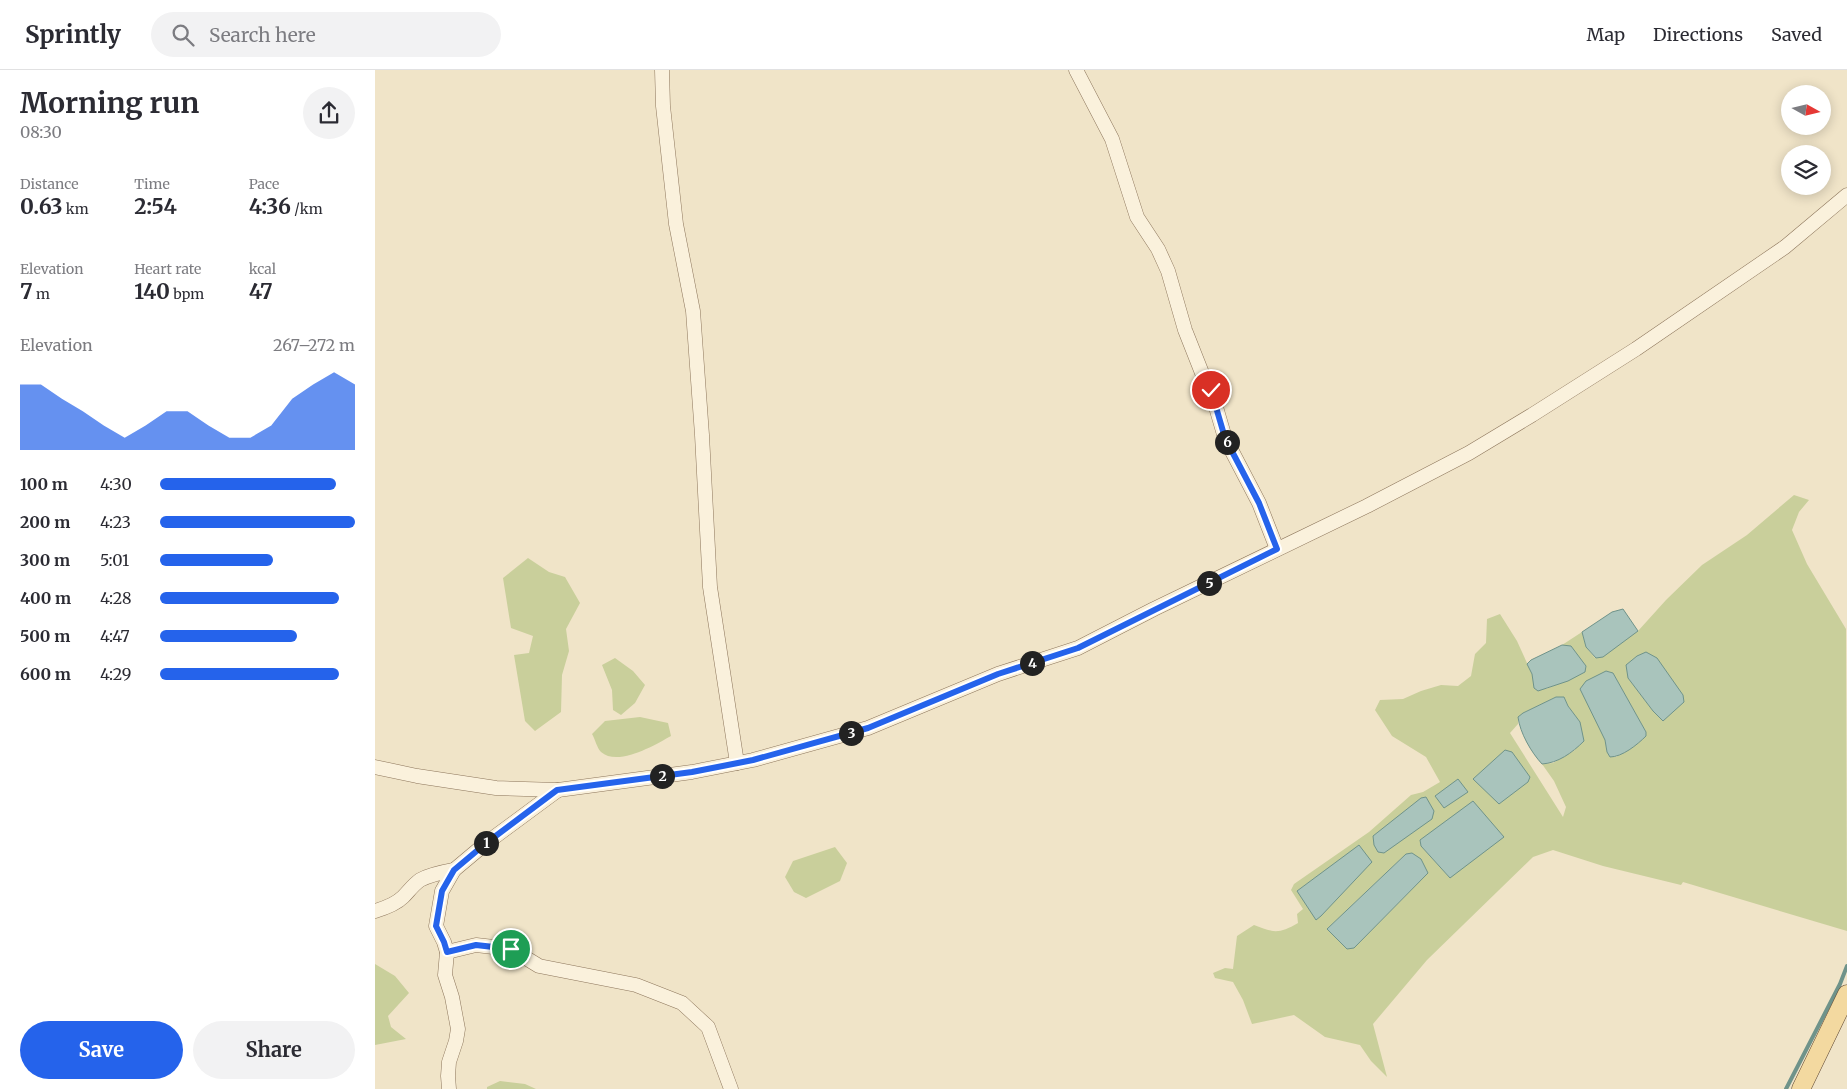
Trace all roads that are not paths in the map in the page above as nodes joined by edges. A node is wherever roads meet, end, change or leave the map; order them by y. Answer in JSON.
{"nodes":[{"id":1,"x":661,"y":70,"type":"edge"},
{"id":2,"x":1076,"y":70,"type":"edge"},
{"id":3,"x":1847,"y":195,"type":"edge"},
{"id":4,"x":1277,"y":549,"type":"junction"},
{"id":5,"x":737,"y":763,"type":"junction"},
{"id":6,"x":375,"y":767,"type":"edge"},
{"id":7,"x":557,"y":790,"type":"junction"},
{"id":8,"x":454,"y":870,"type":"junction"},
{"id":9,"x":375,"y":911,"type":"edge"},
{"id":10,"x":447,"y":952,"type":"junction"},
{"id":11,"x":1847,"y":994,"type":"edge"},
{"id":12,"x":449,"y":1089,"type":"edge"},
{"id":13,"x":731,"y":1089,"type":"edge"},
{"id":14,"x":1801,"y":1089,"type":"edge"}],
"edges":[{"from":1,"to":5,"type":"street"},
{"from":2,"to":4,"type":"street"},
{"from":3,"to":4,"type":"street"},
{"from":4,"to":5,"type":"street"},
{"from":5,"to":7,"type":"street"},
{"from":6,"to":7,"type":"street"},
{"from":7,"to":8,"type":"street"},
{"from":8,"to":9,"type":"street"},
{"from":8,"to":10,"type":"street"},
{"from":10,"to":12,"type":"street"},
{"from":10,"to":13,"type":"street"},
{"from":11,"to":14,"type":"main road"}]}
